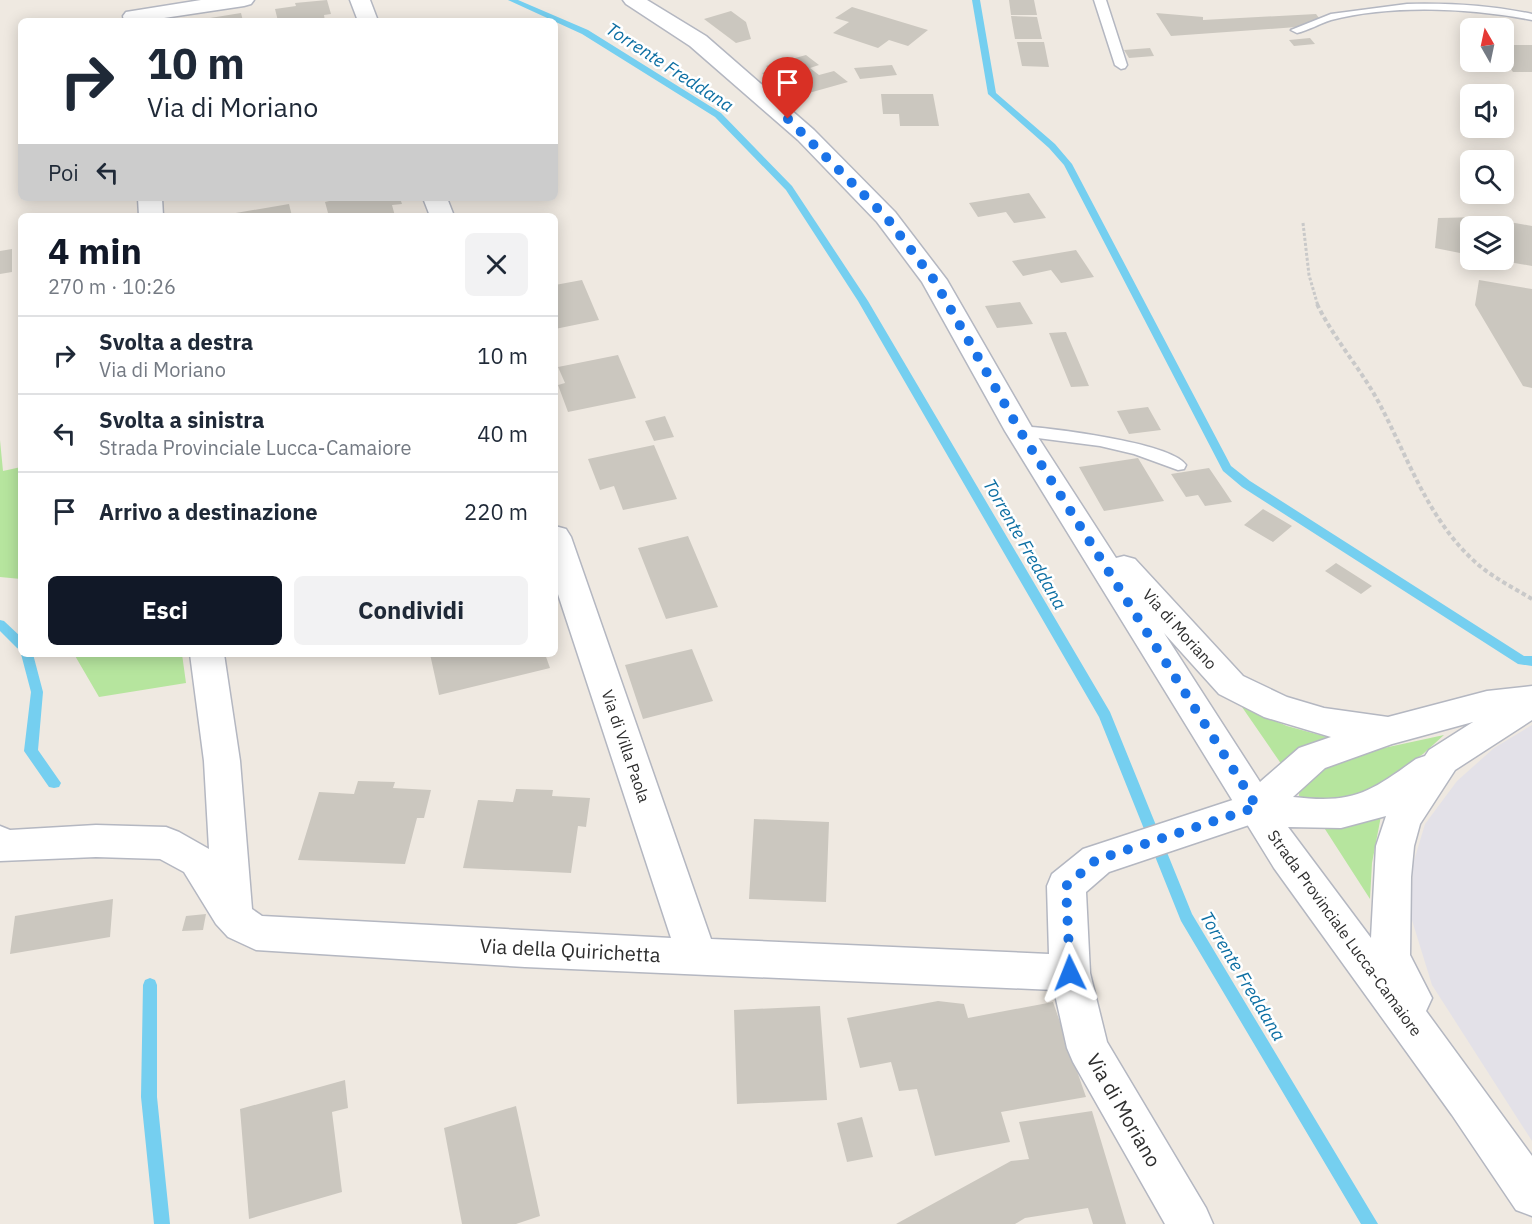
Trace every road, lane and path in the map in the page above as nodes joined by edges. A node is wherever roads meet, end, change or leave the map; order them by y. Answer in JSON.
{"nodes":[{"id":1,"x":244,"y":0,"type":"edge"},
{"id":2,"x":360,"y":0,"type":"edge"},
{"id":3,"x":633,"y":0,"type":"edge"},
{"id":4,"x":1100,"y":0,"type":"edge"},
{"id":5,"x":1414,"y":0,"type":"edge"},
{"id":6,"x":1427,"y":9,"type":"junction"},
{"id":7,"x":1532,"y":17,"type":"edge"},
{"id":8,"x":133,"y":18,"type":"edge"},
{"id":9,"x":367,"y":18,"type":"edge"},
{"id":10,"x":1297,"y":30,"type":"dead end"},
{"id":11,"x":1121,"y":65,"type":"dead end"},
{"id":12,"x":1303,"y":224,"type":"dead end"},
{"id":13,"x":1020,"y":431,"type":"junction"},
{"id":14,"x":1178,"y":465,"type":"dead end"},
{"id":15,"x":1066,"y":504,"type":"junction"},
{"id":16,"x":558,"y":546,"type":"edge"},
{"id":17,"x":1532,"y":599,"type":"edge"},
{"id":18,"x":207,"y":657,"type":"edge"},
{"id":19,"x":1532,"y":701,"type":"edge"},
{"id":20,"x":1388,"y":731,"type":"junction"},
{"id":21,"x":1442,"y":760,"type":"junction"},
{"id":22,"x":1257,"y":807,"type":"junction"},
{"id":23,"x":1,"y":847,"type":"edge"},
{"id":24,"x":233,"y":916,"type":"junction"},
{"id":25,"x":697,"y":956,"type":"junction"},
{"id":26,"x":1070,"y":973,"type":"junction"},
{"id":27,"x":1467,"y":1100,"type":"junction"},
{"id":28,"x":1532,"y":1194,"type":"edge"},
{"id":29,"x":1190,"y":1224,"type":"edge"}],
"edges":[{"from":1,"to":8,"type":"main road"},
{"from":2,"to":9,"type":"main road"},
{"from":3,"to":13,"type":"main road","name":"Strada Provinciale Lucca-Camaiore"},
{"from":4,"to":11,"type":"lane"},
{"from":5,"to":6,"type":"lane"},
{"from":6,"to":7,"type":"lane"},
{"from":6,"to":10,"type":"lane"},
{"from":12,"to":17,"type":"path"},
{"from":13,"to":14,"type":"lane"},
{"from":13,"to":15,"type":"main road","name":"Strada Provinciale Lucca-Camaiore"},
{"from":15,"to":20,"type":"main road","name":"Via di Moriano"},
{"from":15,"to":22,"type":"main road","name":"Strada Provinciale Lucca-Camaiore"},
{"from":16,"to":25,"type":"main road","name":"Via di Villa Paola"},
{"from":18,"to":24,"type":"main road"},
{"from":19,"to":20,"type":"main road","name":"Via di Moriano"},
{"from":19,"to":21,"type":"main road","name":"Via di Moriano"},
{"from":20,"to":22,"type":"main road","name":"Via di Moriano"},
{"from":21,"to":22,"type":"main road"},
{"from":21,"to":27,"type":"main road","name":"Via di Moriano"},
{"from":22,"to":26,"type":"main road","name":"Via di Moriano"},
{"from":22,"to":27,"type":"main road","name":"Strada Provinciale Lucca-Camaiore"},
{"from":23,"to":24,"type":"main road"},
{"from":24,"to":25,"type":"main road","name":"Via della Quirichetta"},
{"from":25,"to":26,"type":"main road","name":"Via della Quirichetta"},
{"from":26,"to":29,"type":"main road","name":"Via di Moriano"},
{"from":27,"to":28,"type":"main road","name":"Strada Provinciale Lucca-Camaiore"}]}
